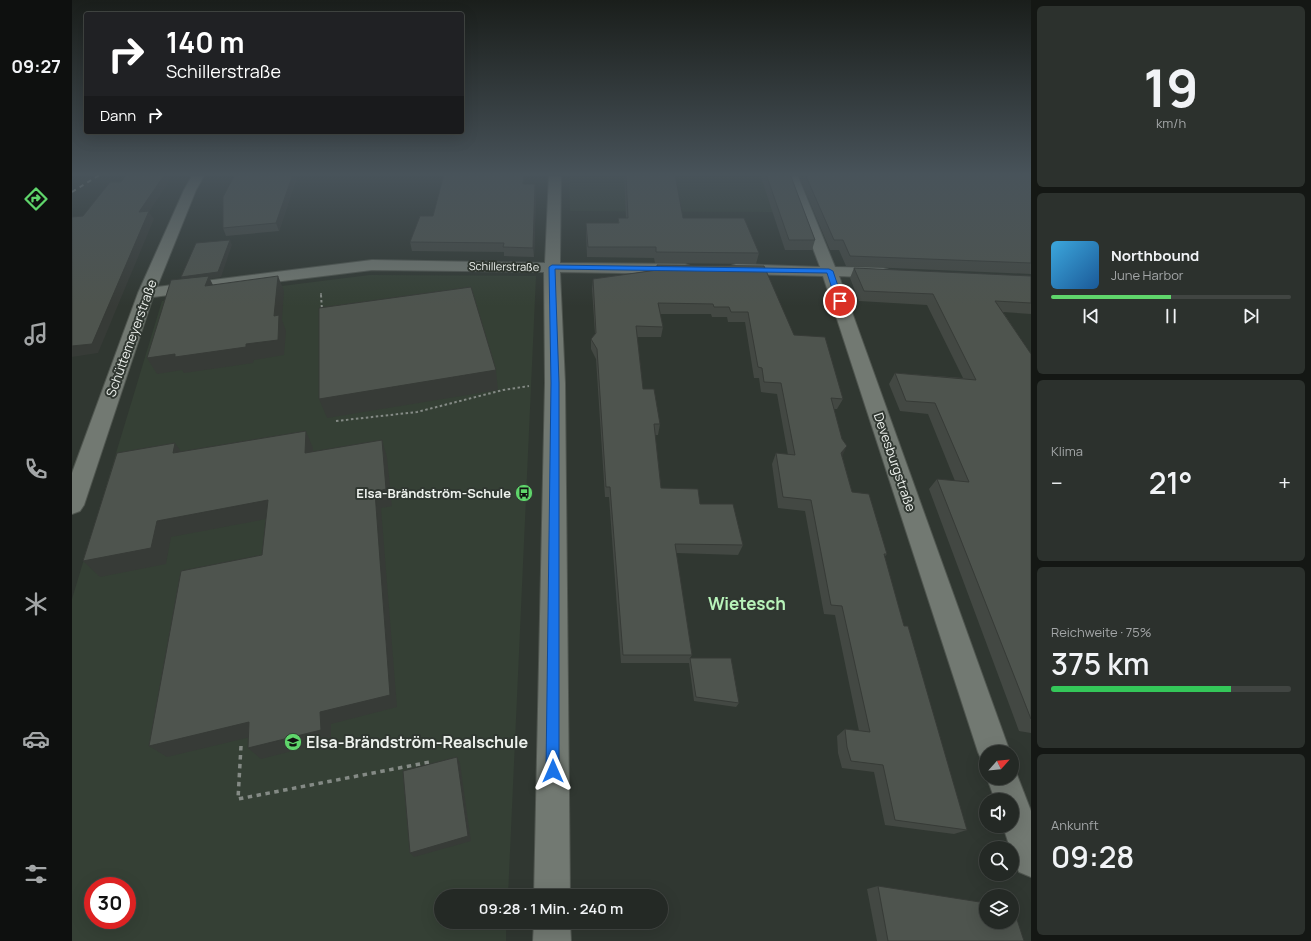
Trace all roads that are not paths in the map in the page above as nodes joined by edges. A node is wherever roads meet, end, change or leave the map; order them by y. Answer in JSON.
{"nodes":[{"id":1,"x":178,"y":218,"type":"edge"},
{"id":2,"x":554,"y":218,"type":"edge"},
{"id":3,"x":808,"y":218,"type":"edge"},
{"id":4,"x":552,"y":267,"type":"junction"},
{"id":5,"x":703,"y":269,"type":"edge"},
{"id":6,"x":718,"y":269,"type":"edge"},
{"id":7,"x":829,"y":271,"type":"junction"},
{"id":8,"x":899,"y":274,"type":"edge"},
{"id":9,"x":146,"y":293,"type":"junction"},
{"id":10,"x":72,"y":505,"type":"edge"},
{"id":11,"x":992,"y":745,"type":"edge"},
{"id":12,"x":1019,"y":825,"type":"edge"},
{"id":13,"x":1031,"y":860,"type":"edge"},
{"id":14,"x":552,"y":889,"type":"edge"},
{"id":15,"x":552,"y":929,"type":"edge"},
{"id":16,"x":552,"y":941,"type":"edge"}],
"edges":[{"from":1,"to":9,"type":"street","name":"Schüttemeyerstraße"},
{"from":2,"to":4,"type":"street"},
{"from":3,"to":7,"type":"street","name":"Devesburgstraße"},
{"from":4,"to":5,"type":"street","name":"Schillerstraße"},
{"from":4,"to":9,"type":"street","name":"Schillerstraße"},
{"from":4,"to":14,"type":"street"},
{"from":6,"to":7,"type":"street"},
{"from":7,"to":8,"type":"street"},
{"from":7,"to":11,"type":"street","name":"Devesburgstraße"},
{"from":9,"to":10,"type":"street","name":"Schüttemeyerstraße"},
{"from":12,"to":13,"type":"street"},
{"from":15,"to":16,"type":"street"}]}
